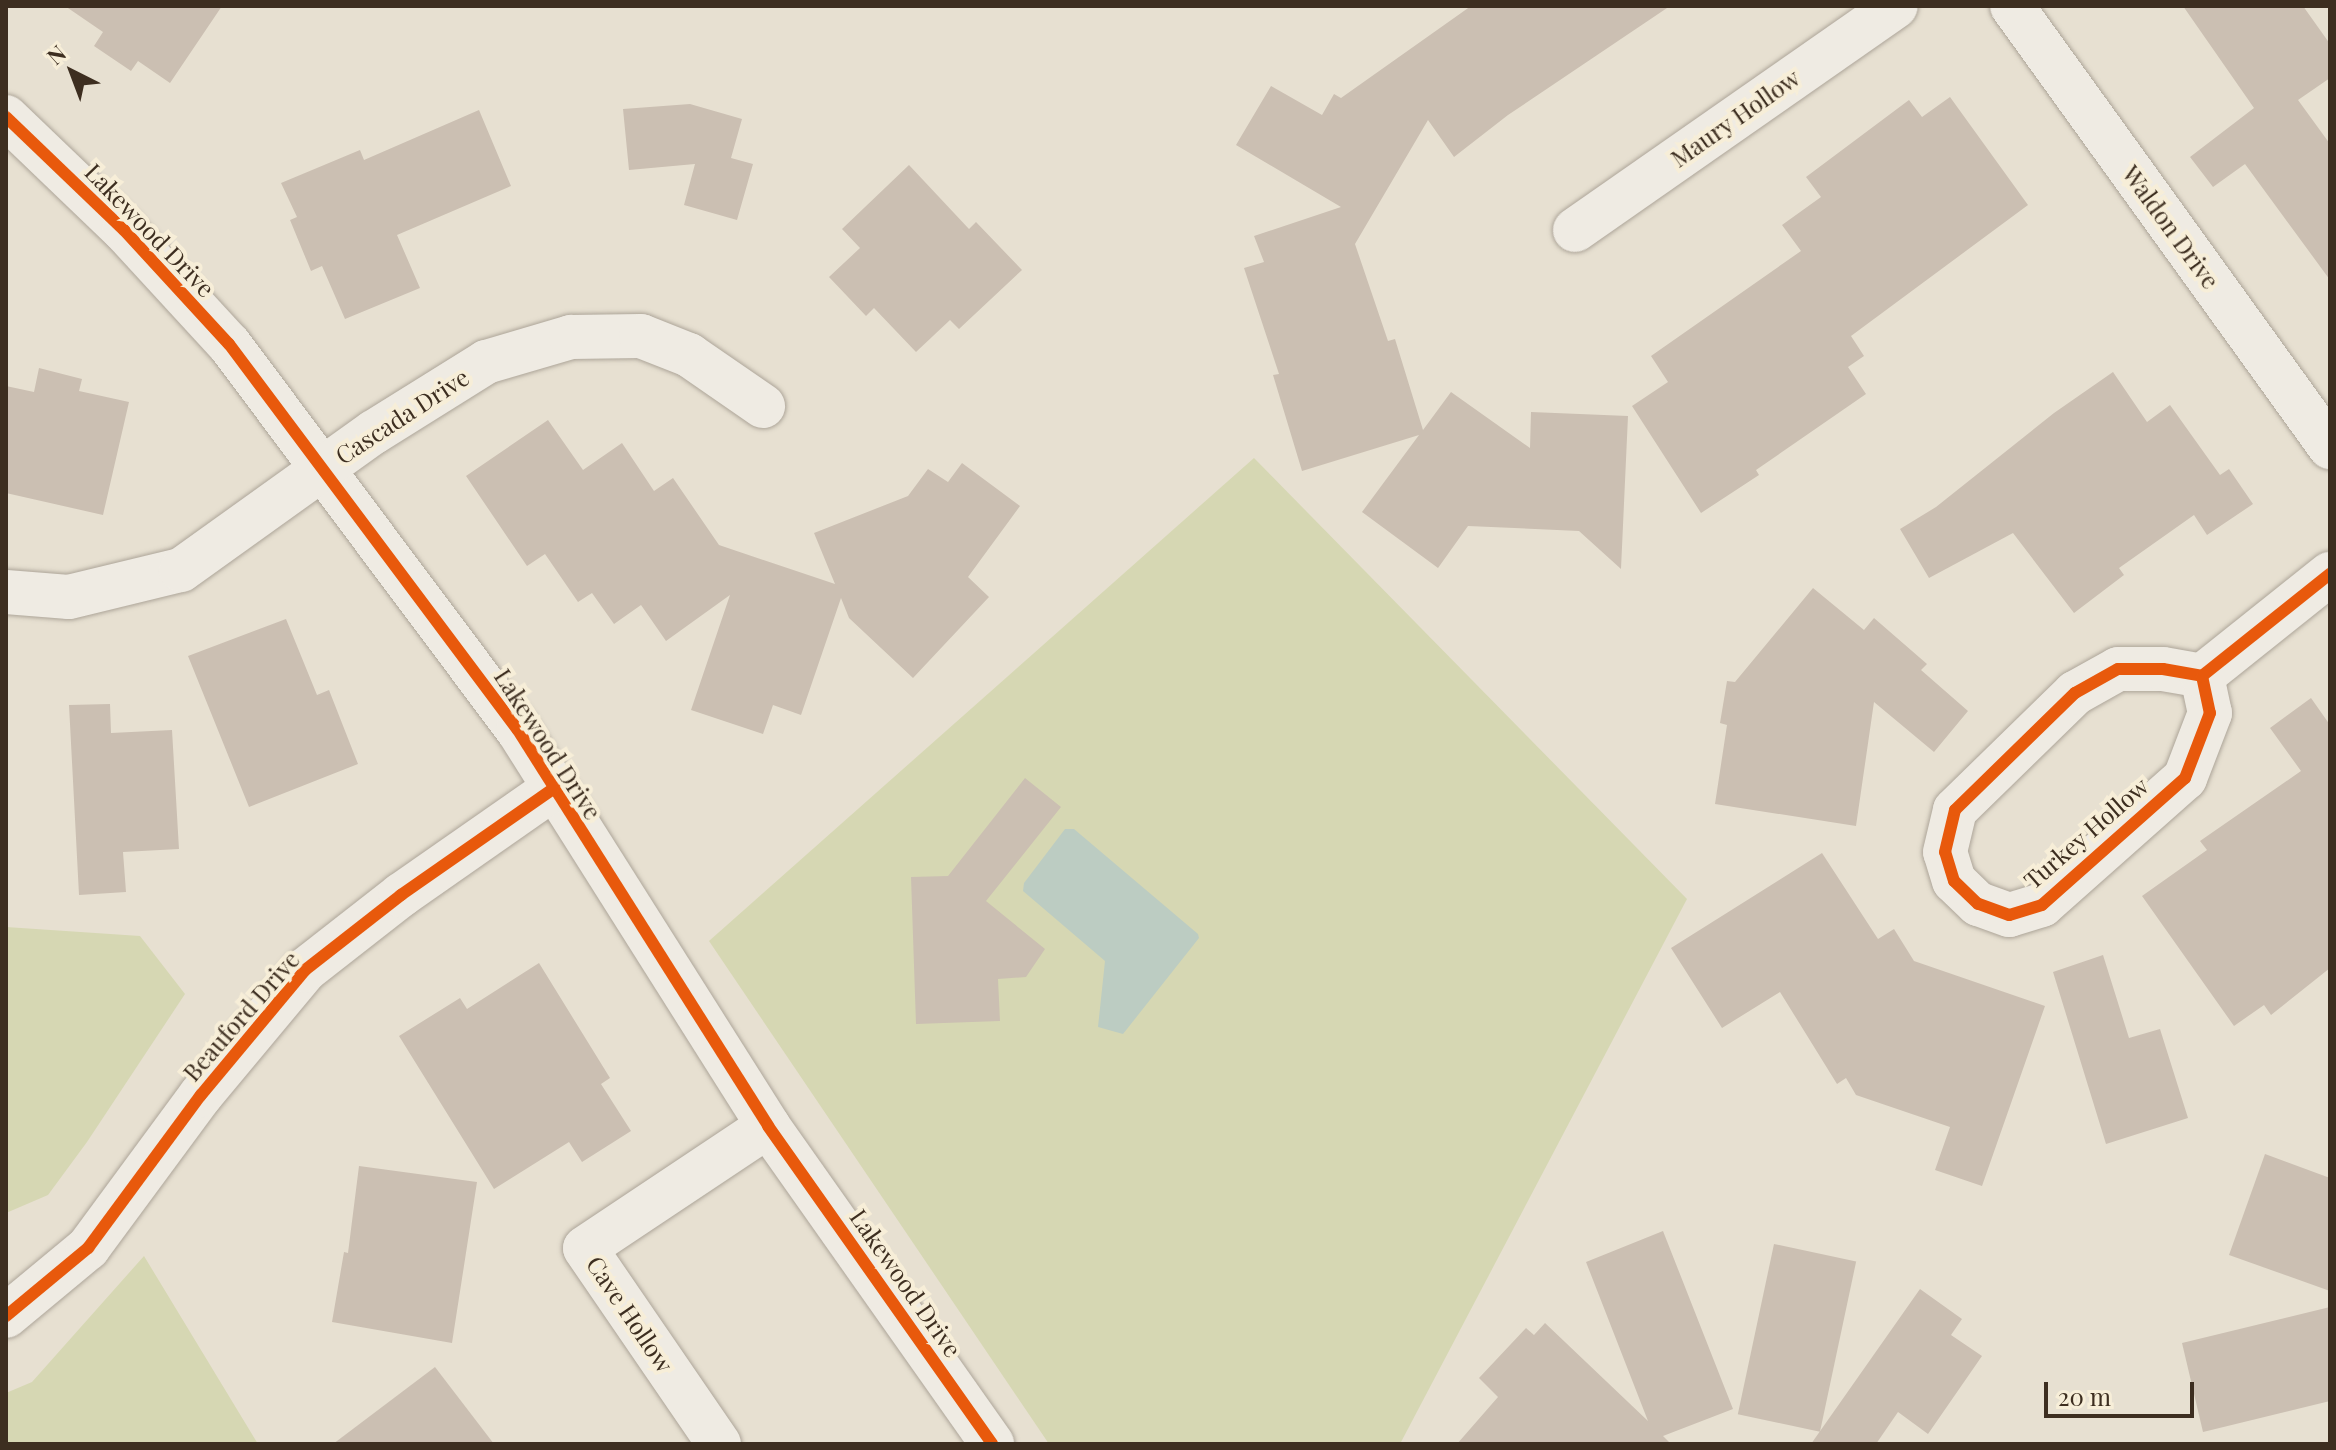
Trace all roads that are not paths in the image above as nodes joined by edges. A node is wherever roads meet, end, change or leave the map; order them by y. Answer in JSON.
{"nodes":[{"id":1,"x":1896,"y":6,"type":"edge"},
{"id":2,"x":2012,"y":6,"type":"edge"},
{"id":3,"x":6,"y":117,"type":"edge"},
{"id":4,"x":1575,"y":230,"type":"dead end"},
{"id":5,"x":763,"y":406,"type":"dead end"},
{"id":6,"x":2330,"y":447,"type":"edge"},
{"id":7,"x":321,"y":470,"type":"junction"},
{"id":8,"x":2330,"y":574,"type":"edge"},
{"id":9,"x":6,"y":592,"type":"edge"},
{"id":10,"x":2202,"y":676,"type":"junction"},
{"id":11,"x":553,"y":789,"type":"junction"},
{"id":12,"x":768,"y":1126,"type":"junction"},
{"id":13,"x":6,"y":1316,"type":"edge"},
{"id":14,"x":719,"y":1444,"type":"edge"},
{"id":15,"x":992,"y":1444,"type":"edge"}],
"edges":[{"from":1,"to":4,"type":"street","name":"Maury Hollow"},
{"from":2,"to":6,"type":"street","name":"Waldon Drive"},
{"from":3,"to":7,"type":"street","name":"Lakewood Drive"},
{"from":5,"to":7,"type":"street","name":"Cascada Drive"},
{"from":7,"to":9,"type":"street","name":"Cascada Drive"},
{"from":7,"to":11,"type":"street","name":"Lakewood Drive"},
{"from":8,"to":10,"type":"street"},
{"from":10,"to":10,"type":"street","name":"Turkey Hollow"},
{"from":11,"to":12,"type":"street","name":"Lakewood Drive"},
{"from":11,"to":13,"type":"street","name":"Beauford Drive"},
{"from":12,"to":14,"type":"street","name":"Cave Hollow"},
{"from":12,"to":15,"type":"street","name":"Lakewood Drive"}]}
